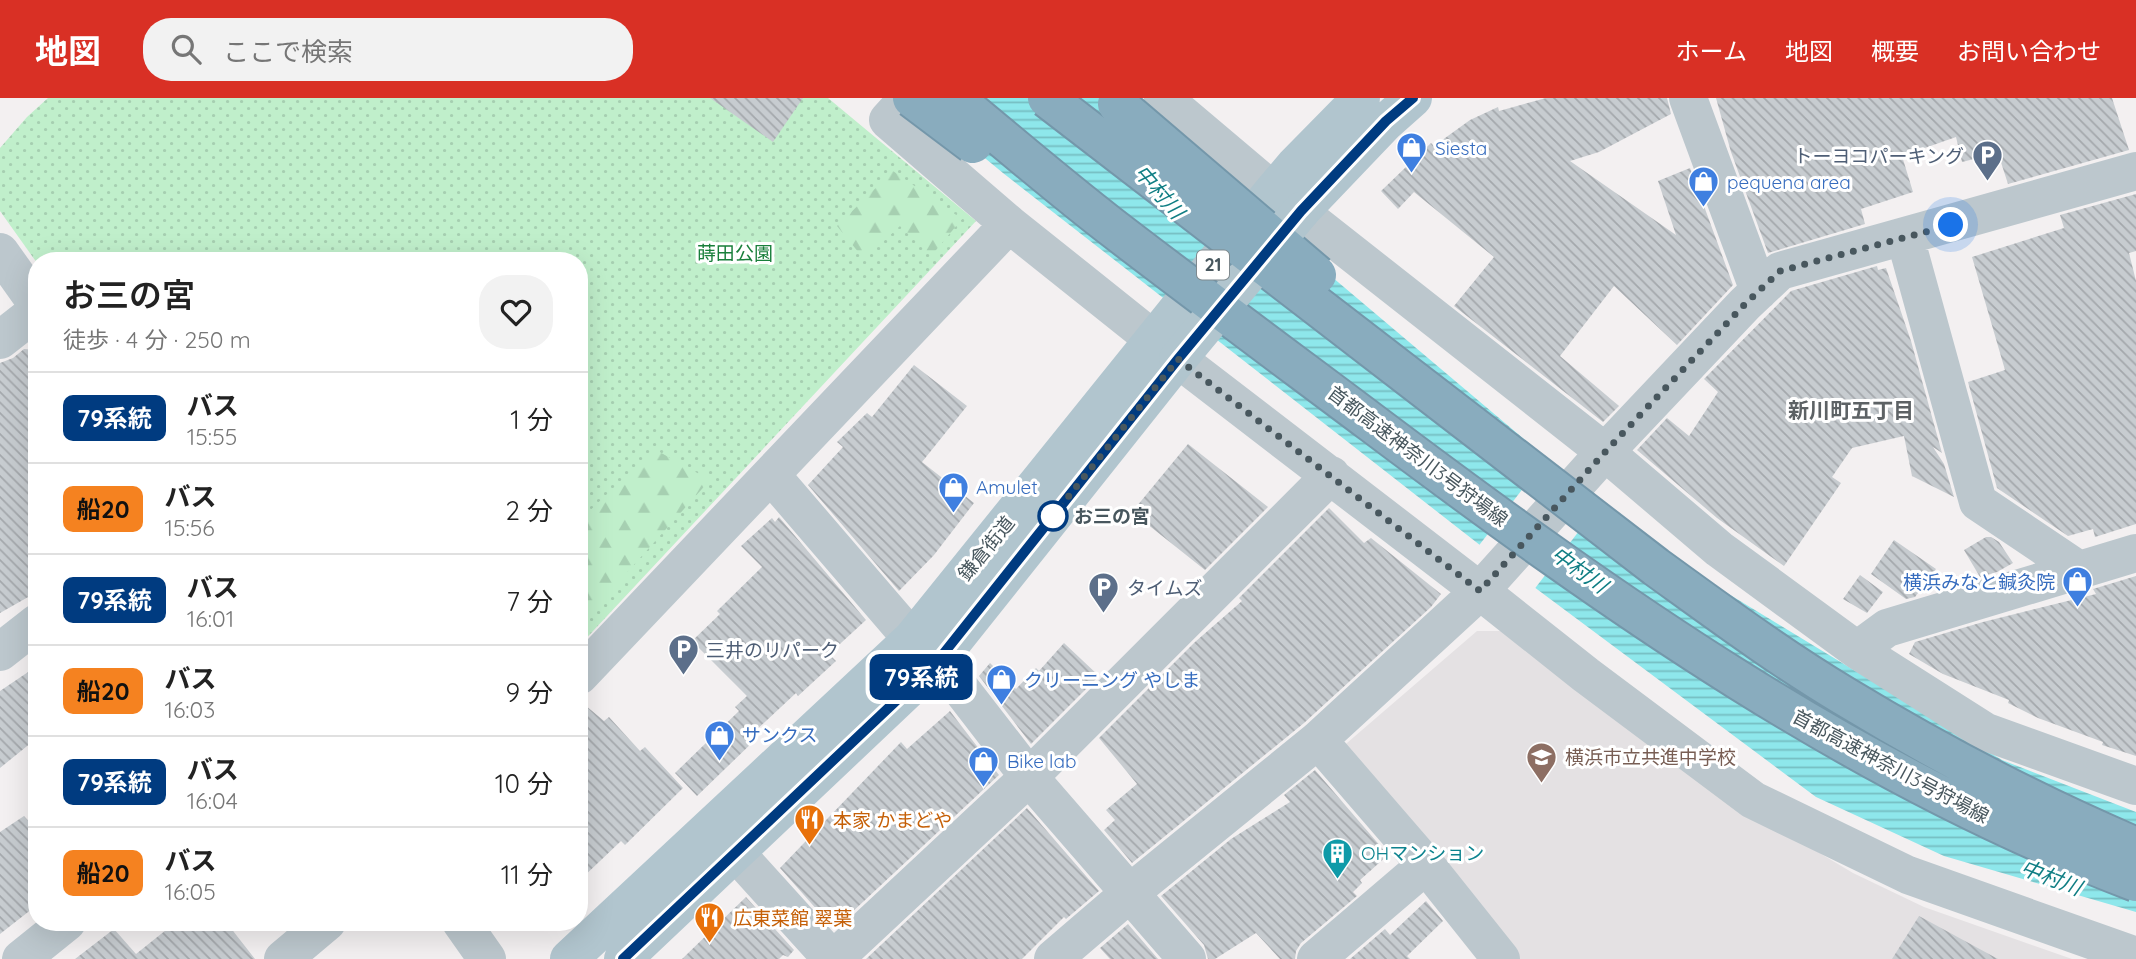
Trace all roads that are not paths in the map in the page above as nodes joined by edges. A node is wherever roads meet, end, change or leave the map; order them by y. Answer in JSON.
{"nodes":[{"id":1,"x":954,"y":98,"type":"edge"},
{"id":2,"x":1047,"y":98,"type":"edge"},
{"id":3,"x":1163,"y":98,"type":"edge"},
{"id":4,"x":1361,"y":98,"type":"edge"},
{"id":5,"x":1413,"y":98,"type":"edge"},
{"id":6,"x":1688,"y":98,"type":"edge"},
{"id":7,"x":1117,"y":104,"type":"dead end"},
{"id":8,"x":902,"y":105,"type":"edge"},
{"id":9,"x":2136,"y":172,"type":"edge"},
{"id":10,"x":1287,"y":201,"type":"junction"},
{"id":11,"x":1009,"y":224,"type":"junction"},
{"id":12,"x":1905,"y":237,"type":"junction"},
{"id":13,"x":0,"y":252,"type":"edge"},
{"id":14,"x":28,"y":291,"type":"edge"},
{"id":15,"x":1759,"y":291,"type":"junction"},
{"id":16,"x":28,"y":318,"type":"edge"},
{"id":17,"x":0,"y":340,"type":"edge"},
{"id":18,"x":1165,"y":349,"type":"junction"},
{"id":19,"x":1605,"y":452,"type":"junction"},
{"id":20,"x":771,"y":475,"type":"junction"},
{"id":21,"x":1331,"y":475,"type":"junction"},
{"id":22,"x":1460,"y":489,"type":"junction"},
{"id":23,"x":2136,"y":554,"type":"edge"},
{"id":24,"x":1656,"y":567,"type":"junction"},
{"id":25,"x":2079,"y":570,"type":"junction"},
{"id":26,"x":1480,"y":591,"type":"junction"},
{"id":27,"x":28,"y":630,"type":"edge"},
{"id":28,"x":1857,"y":650,"type":"junction"},
{"id":29,"x":924,"y":651,"type":"junction"},
{"id":30,"x":0,"y":652,"type":"edge"},
{"id":31,"x":588,"y":667,"type":"edge"},
{"id":32,"x":1318,"y":740,"type":"junction"},
{"id":33,"x":1029,"y":777,"type":"junction"},
{"id":34,"x":2136,"y":786,"type":"edge"},
{"id":35,"x":2136,"y":847,"type":"edge"},
{"id":36,"x":736,"y":853,"type":"junction"},
{"id":37,"x":1426,"y":865,"type":"junction"},
{"id":38,"x":2136,"y":882,"type":"edge"},
{"id":39,"x":1131,"y":892,"type":"junction"},
{"id":40,"x":56,"y":931,"type":"edge"},
{"id":41,"x":316,"y":931,"type":"edge"},
{"id":42,"x":467,"y":931,"type":"edge"},
{"id":43,"x":2136,"y":956,"type":"edge"},
{"id":44,"x":21,"y":959,"type":"edge"},
{"id":45,"x":283,"y":959,"type":"edge"},
{"id":46,"x":487,"y":959,"type":"edge"},
{"id":47,"x":569,"y":959,"type":"edge"},
{"id":48,"x":623,"y":959,"type":"edge"},
{"id":49,"x":833,"y":959,"type":"edge"},
{"id":50,"x":1053,"y":959,"type":"edge"},
{"id":51,"x":1187,"y":959,"type":"edge"},
{"id":52,"x":1316,"y":959,"type":"edge"},
{"id":53,"x":1501,"y":959,"type":"edge"}],
"edges":[{"from":1,"to":22,"type":"highway","name":"首都高速神奈川3号狩場線","bridge":true},
{"from":2,"to":24,"type":"highway","name":"首都高速神奈川3号狩場線","bridge":true},
{"from":3,"to":10,"type":"street"},
{"from":4,"to":10,"type":"main road","name":"鎌倉街道","number":"21"},
{"from":5,"to":10,"type":"main road","name":"鎌倉街道","number":"21"},
{"from":6,"to":15,"type":"street"},
{"from":7,"to":24,"type":"highway","bridge":true},
{"from":8,"to":11,"type":"street"},
{"from":8,"to":22,"type":"highway","bridge":true},
{"from":9,"to":12,"type":"street"},
{"from":10,"to":18,"type":"main road","name":"鎌倉街道","number":"21","bridge":true},
{"from":10,"to":19,"type":"street"},
{"from":11,"to":18,"type":"street"},
{"from":11,"to":20,"type":"street"},
{"from":12,"to":15,"type":"street"},
{"from":12,"to":25,"type":"street"},
{"from":13,"to":14,"type":"street"},
{"from":15,"to":19,"type":"street"},
{"from":16,"to":17,"type":"street"},
{"from":18,"to":21,"type":"street"},
{"from":18,"to":29,"type":"main road","name":"鎌倉街道","number":"21"},
{"from":19,"to":26,"type":"street"},
{"from":19,"to":28,"type":"street"},
{"from":20,"to":29,"type":"street"},
{"from":20,"to":31,"type":"street"},
{"from":21,"to":26,"type":"street"},
{"from":21,"to":33,"type":"street"},
{"from":22,"to":38,"type":"highway","name":"首都高速神奈川3号狩場線","bridge":true},
{"from":23,"to":25,"type":"street"},
{"from":24,"to":35,"type":"highway","name":"首都高速神奈川3号狩場線","bridge":true},
{"from":25,"to":28,"type":"street"},
{"from":26,"to":32,"type":"street"},
{"from":26,"to":43,"type":"street"},
{"from":27,"to":30,"type":"street"},
{"from":28,"to":34,"type":"street"},
{"from":29,"to":33,"type":"street"},
{"from":29,"to":36,"type":"main road","name":"鎌倉街道","number":"21"},
{"from":29,"to":47,"type":"main road","name":"鎌倉街道","number":"21"},
{"from":32,"to":37,"type":"street"},
{"from":32,"to":39,"type":"street"},
{"from":33,"to":39,"type":"street"},
{"from":33,"to":49,"type":"street"},
{"from":36,"to":48,"type":"main road","name":"鎌倉街道","number":"21"},
{"from":36,"to":49,"type":"street"},
{"from":37,"to":52,"type":"street"},
{"from":37,"to":53,"type":"street"},
{"from":39,"to":50,"type":"street"},
{"from":39,"to":51,"type":"street"},
{"from":40,"to":44,"type":"street"},
{"from":41,"to":45,"type":"street"},
{"from":42,"to":46,"type":"street"}]}
